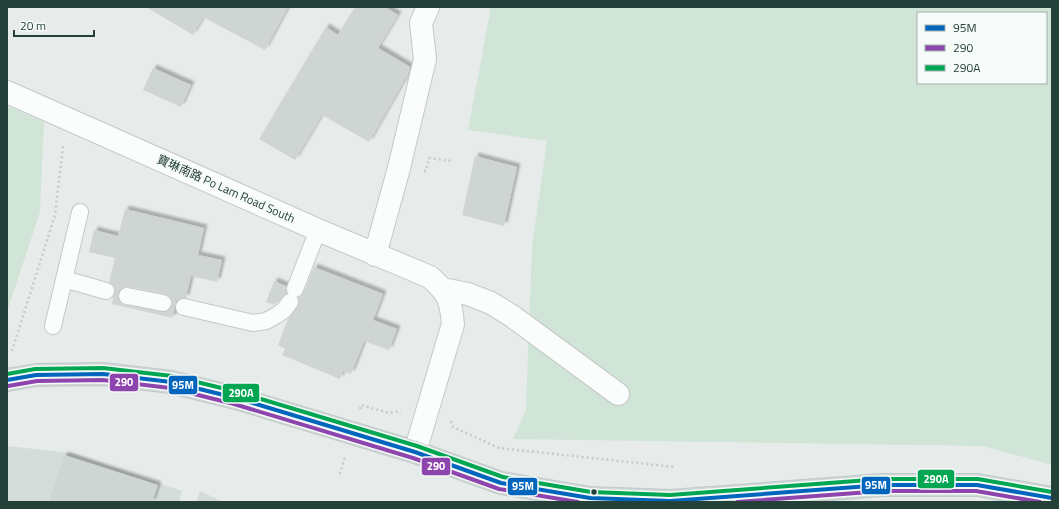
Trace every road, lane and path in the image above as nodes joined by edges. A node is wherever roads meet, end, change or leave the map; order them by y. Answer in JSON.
{"nodes":[{"id":1,"x":423,"y":12,"type":"edge"},
{"id":2,"x":7,"y":92,"type":"edge"},
{"id":3,"x":66,"y":118,"type":"junction"},
{"id":4,"x":80,"y":212,"type":"dead end"},
{"id":5,"x":318,"y":230,"type":"junction"},
{"id":6,"x":375,"y":255,"type":"junction"},
{"id":7,"x":64,"y":279,"type":"junction"},
{"id":8,"x":444,"y":289,"type":"junction"},
{"id":9,"x":106,"y":291,"type":"dead end"},
{"id":10,"x":127,"y":296,"type":"dead end"},
{"id":11,"x":163,"y":304,"type":"dead end"},
{"id":12,"x":184,"y":307,"type":"dead end"},
{"id":13,"x":53,"y":326,"type":"dead end"},
{"id":14,"x":12,"y":351,"type":"dead end"},
{"id":15,"x":7,"y":380,"type":"edge"},
{"id":16,"x":618,"y":394,"type":"dead end"},
{"id":17,"x":449,"y":416,"type":"dead end"},
{"id":18,"x":414,"y":452,"type":"junction"},
{"id":19,"x":675,"y":467,"type":"dead end"},
{"id":20,"x":1052,"y":498,"type":"edge"}],
"edges":[{"from":1,"to":6,"type":"street"},
{"from":2,"to":3,"type":"street","name":"寶琳南路 Po Lam Road South"},
{"from":3,"to":5,"type":"street","name":"寶琳南路 Po Lam Road South"},
{"from":3,"to":14,"type":"path"},
{"from":4,"to":7,"type":"lane"},
{"from":5,"to":6,"type":"street","name":"寶琳南路 Po Lam Road South"},
{"from":5,"to":12,"type":"lane"},
{"from":6,"to":8,"type":"street","name":"寶琳南路 Po Lam Road South"},
{"from":7,"to":9,"type":"lane"},
{"from":7,"to":13,"type":"lane"},
{"from":8,"to":16,"type":"street","name":"寶琳南路 Po Lam Road South"},
{"from":8,"to":18,"type":"street","name":"寶琳南路 Po Lam Road South"},
{"from":10,"to":11,"type":"lane"},
{"from":15,"to":18,"type":"main road"},
{"from":17,"to":19,"type":"path"},
{"from":18,"to":20,"type":"main road"}]}
